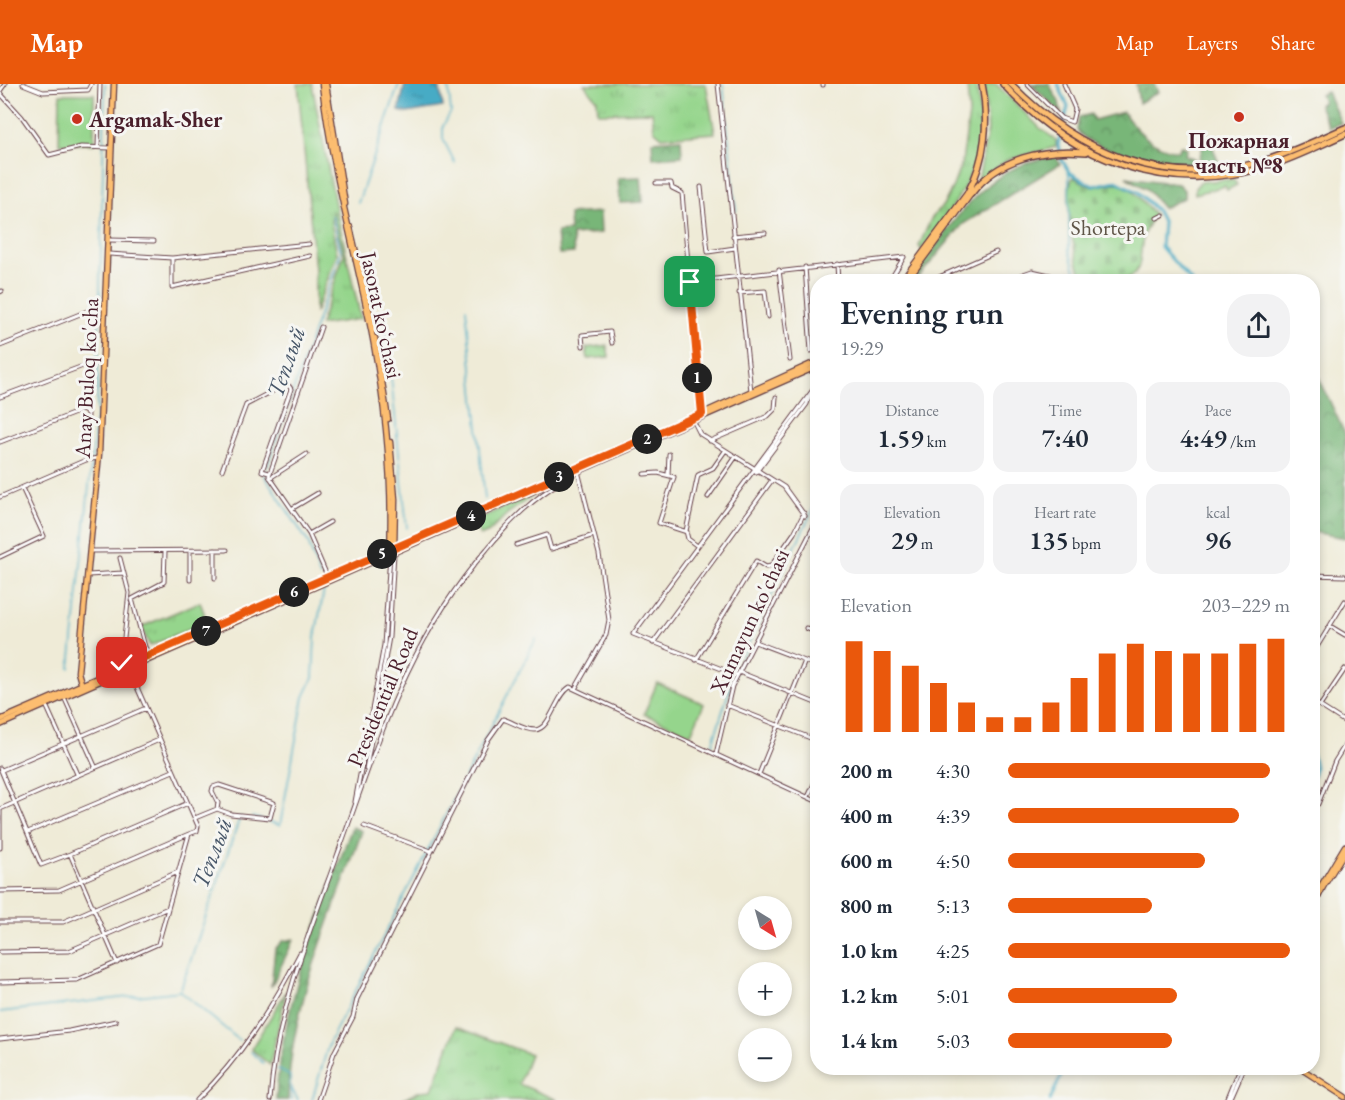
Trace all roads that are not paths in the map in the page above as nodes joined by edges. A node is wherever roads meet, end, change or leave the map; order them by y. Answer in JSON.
{"nodes":[{"id":1,"x":4,"y":84,"type":"edge"},
{"id":2,"x":23,"y":84,"type":"edge"},
{"id":3,"x":96,"y":84,"type":"edge"},
{"id":4,"x":114,"y":84,"type":"edge"},
{"id":5,"x":324,"y":84,"type":"edge"},
{"id":6,"x":718,"y":84,"type":"edge"},
{"id":7,"x":982,"y":84,"type":"edge"},
{"id":8,"x":1002,"y":84,"type":"edge"},
{"id":9,"x":1011,"y":84,"type":"edge"},
{"id":10,"x":1027,"y":84,"type":"edge"},
{"id":11,"x":1064,"y":84,"type":"edge"},
{"id":12,"x":0,"y":92,"type":"edge"},
{"id":13,"x":1062,"y":132,"type":"junction"},
{"id":14,"x":1344,"y":132,"type":"edge"},
{"id":15,"x":100,"y":147,"type":"junction"},
{"id":16,"x":110,"y":148,"type":"junction"},
{"id":17,"x":1088,"y":153,"type":"junction"},
{"id":18,"x":656,"y":183,"type":"dead end"},
{"id":19,"x":701,"y":187,"type":"dead end"},
{"id":20,"x":969,"y":193,"type":"junction"},
{"id":21,"x":1163,"y":215,"type":"dead end"},
{"id":22,"x":1157,"y":219,"type":"dead end"},
{"id":23,"x":765,"y":233,"type":"dead end"},
{"id":24,"x":734,"y":236,"type":"junction"},
{"id":25,"x":109,"y":240,"type":"junction"},
{"id":26,"x":154,"y":241,"type":"dead end"},
{"id":27,"x":309,"y":244,"type":"dead end"},
{"id":28,"x":735,"y":249,"type":"junction"},
{"id":29,"x":996,"y":252,"type":"dead end"},
{"id":30,"x":108,"y":254,"type":"junction"},
{"id":31,"x":310,"y":256,"type":"dead end"},
{"id":32,"x":172,"y":258,"type":"junction"},
{"id":33,"x":837,"y":264,"type":"junction"},
{"id":34,"x":805,"y":267,"type":"junction"},
{"id":35,"x":779,"y":270,"type":"junction"},
{"id":36,"x":838,"y":274,"type":"edge"},
{"id":37,"x":894,"y":274,"type":"edge"},
{"id":38,"x":909,"y":274,"type":"edge"},
{"id":39,"x":946,"y":274,"type":"edge"},
{"id":40,"x":1024,"y":274,"type":"edge"},
{"id":41,"x":1041,"y":274,"type":"edge"},
{"id":42,"x":737,"y":275,"type":"junction"},
{"id":43,"x":690,"y":282,"type":"junction"},
{"id":44,"x":739,"y":293,"type":"junction"},
{"id":45,"x":105,"y":308,"type":"junction"},
{"id":46,"x":768,"y":316,"type":"dead end"},
{"id":47,"x":321,"y":327,"type":"dead end"},
{"id":48,"x":810,"y":337,"type":"edge"},
{"id":49,"x":612,"y":342,"type":"dead end"},
{"id":50,"x":583,"y":345,"type":"dead end"},
{"id":51,"x":0,"y":346,"type":"edge"},
{"id":52,"x":790,"y":360,"type":"dead end"},
{"id":53,"x":103,"y":363,"type":"junction"},
{"id":54,"x":810,"y":368,"type":"edge"},
{"id":55,"x":752,"y":394,"type":"junction"},
{"id":56,"x":810,"y":395,"type":"edge"},
{"id":57,"x":0,"y":397,"type":"edge"},
{"id":58,"x":776,"y":397,"type":"dead end"},
{"id":59,"x":702,"y":416,"type":"junction"},
{"id":60,"x":695,"y":424,"type":"dead end"},
{"id":61,"x":710,"y":441,"type":"junction"},
{"id":62,"x":0,"y":442,"type":"edge"},
{"id":63,"x":724,"y":451,"type":"junction"},
{"id":64,"x":307,"y":454,"type":"dead end"},
{"id":65,"x":669,"y":454,"type":"dead end"},
{"id":66,"x":97,"y":458,"type":"junction"},
{"id":67,"x":735,"y":458,"type":"junction"},
{"id":68,"x":86,"y":460,"type":"junction"},
{"id":69,"x":222,"y":470,"type":"dead end"},
{"id":70,"x":578,"y":471,"type":"junction"},
{"id":71,"x":755,"y":471,"type":"junction"},
{"id":72,"x":267,"y":474,"type":"junction"},
{"id":73,"x":644,"y":474,"type":"dead end"},
{"id":74,"x":668,"y":475,"type":"junction"},
{"id":75,"x":568,"y":477,"type":"junction"},
{"id":76,"x":772,"y":480,"type":"junction"},
{"id":77,"x":22,"y":488,"type":"junction"},
{"id":78,"x":318,"y":493,"type":"dead end"},
{"id":79,"x":0,"y":497,"type":"edge"},
{"id":80,"x":708,"y":497,"type":"dead end"},
{"id":81,"x":293,"y":508,"type":"junction"},
{"id":82,"x":330,"y":522,"type":"dead end"},
{"id":83,"x":687,"y":532,"type":"junction"},
{"id":84,"x":810,"y":533,"type":"edge"},
{"id":85,"x":309,"y":534,"type":"junction"},
{"id":86,"x":594,"y":535,"type":"junction"},
{"id":87,"x":516,"y":545,"type":"dead end"},
{"id":88,"x":696,"y":545,"type":"junction"},
{"id":89,"x":215,"y":550,"type":"junction"},
{"id":90,"x":227,"y":550,"type":"dead end"},
{"id":91,"x":90,"y":551,"type":"junction"},
{"id":92,"x":165,"y":551,"type":"junction"},
{"id":93,"x":190,"y":551,"type":"junction"},
{"id":94,"x":392,"y":552,"type":"junction"},
{"id":95,"x":0,"y":557,"type":"edge"},
{"id":96,"x":120,"y":558,"type":"dead end"},
{"id":97,"x":123,"y":573,"type":"junction"},
{"id":98,"x":88,"y":575,"type":"junction"},
{"id":99,"x":1320,"y":575,"type":"edge"},
{"id":100,"x":1345,"y":576,"type":"edge"},
{"id":101,"x":215,"y":578,"type":"dead end"},
{"id":102,"x":328,"y":578,"type":"junction"},
{"id":103,"x":190,"y":580,"type":"dead end"},
{"id":104,"x":1345,"y":601,"type":"edge"},
{"id":105,"x":1330,"y":626,"type":"junction"},
{"id":106,"x":806,"y":628,"type":"dead end"},
{"id":107,"x":810,"y":630,"type":"edge"},
{"id":108,"x":1345,"y":635,"type":"edge"},
{"id":109,"x":191,"y":640,"type":"junction"},
{"id":110,"x":755,"y":642,"type":"junction"},
{"id":111,"x":1320,"y":642,"type":"edge"},
{"id":112,"x":653,"y":643,"type":"junction"},
{"id":113,"x":150,"y":655,"type":"junction"},
{"id":114,"x":696,"y":660,"type":"junction"},
{"id":115,"x":805,"y":661,"type":"junction"},
{"id":116,"x":810,"y":663,"type":"edge"},
{"id":117,"x":127,"y":668,"type":"junction"},
{"id":118,"x":1345,"y":669,"type":"edge"},
{"id":119,"x":738,"y":674,"type":"junction"},
{"id":120,"x":82,"y":687,"type":"junction"},
{"id":121,"x":575,"y":689,"type":"junction"},
{"id":122,"x":792,"y":694,"type":"junction"},
{"id":123,"x":64,"y":697,"type":"junction"},
{"id":124,"x":810,"y":701,"type":"edge"},
{"id":125,"x":46,"y":705,"type":"junction"},
{"id":126,"x":727,"y":705,"type":"junction"},
{"id":127,"x":1320,"y":706,"type":"joint"},
{"id":128,"x":146,"y":708,"type":"junction"},
{"id":129,"x":1345,"y":722,"type":"edge"},
{"id":130,"x":0,"y":723,"type":"edge"},
{"id":131,"x":778,"y":725,"type":"junction"},
{"id":132,"x":81,"y":735,"type":"junction"},
{"id":133,"x":810,"y":738,"type":"edge"},
{"id":134,"x":159,"y":740,"type":"junction"},
{"id":135,"x":64,"y":743,"type":"junction"},
{"id":136,"x":1345,"y":746,"type":"edge"},
{"id":137,"x":716,"y":754,"type":"junction"},
{"id":138,"x":95,"y":766,"type":"junction"},
{"id":139,"x":0,"y":770,"type":"edge"},
{"id":140,"x":173,"y":771,"type":"junction"},
{"id":141,"x":77,"y":774,"type":"junction"},
{"id":142,"x":759,"y":774,"type":"junction"},
{"id":143,"x":364,"y":780,"type":"junction"},
{"id":144,"x":810,"y":793,"type":"edge"},
{"id":145,"x":808,"y":797,"type":"joint"},
{"id":146,"x":1320,"y":799,"type":"edge"},
{"id":147,"x":14,"y":803,"type":"junction"},
{"id":148,"x":188,"y":803,"type":"junction"},
{"id":149,"x":217,"y":809,"type":"junction"},
{"id":150,"x":352,"y":815,"type":"junction"},
{"id":151,"x":195,"y":818,"type":"junction"},
{"id":152,"x":364,"y":826,"type":"dead end"},
{"id":153,"x":28,"y":832,"type":"junction"},
{"id":154,"x":189,"y":834,"type":"junction"},
{"id":155,"x":1345,"y":846,"type":"edge"},
{"id":156,"x":0,"y":848,"type":"edge"},
{"id":157,"x":431,"y":851,"type":"junction"},
{"id":158,"x":1345,"y":852,"type":"edge"},
{"id":159,"x":70,"y":854,"type":"junction"},
{"id":160,"x":178,"y":872,"type":"junction"},
{"id":161,"x":82,"y":881,"type":"junction"},
{"id":162,"x":1320,"y":888,"type":"edge"},
{"id":163,"x":0,"y":891,"type":"edge"},
{"id":164,"x":1320,"y":893,"type":"edge"},
{"id":165,"x":93,"y":908,"type":"junction"},
{"id":166,"x":168,"y":908,"type":"junction"},
{"id":167,"x":0,"y":922,"type":"edge"},
{"id":168,"x":105,"y":936,"type":"junction"},
{"id":169,"x":307,"y":941,"type":"junction"},
{"id":170,"x":0,"y":952,"type":"edge"},
{"id":171,"x":117,"y":963,"type":"junction"},
{"id":172,"x":0,"y":982,"type":"edge"},
{"id":173,"x":116,"y":1022,"type":"dead end"},
{"id":174,"x":0,"y":1039,"type":"edge"},
{"id":175,"x":1239,"y":1075,"type":"edge"},
{"id":176,"x":1310,"y":1075,"type":"edge"},
{"id":177,"x":1345,"y":1097,"type":"edge"},
{"id":178,"x":197,"y":1100,"type":"edge"},
{"id":179,"x":270,"y":1100,"type":"edge"},
{"id":180,"x":318,"y":1100,"type":"edge"},
{"id":181,"x":1228,"y":1100,"type":"edge"}],
"edges":[{"from":1,"to":12,"type":"street"},
{"from":2,"to":3,"type":"street"},
{"from":3,"to":15,"type":"street"},
{"from":4,"to":16,"type":"main road","name":"Anay Buloq ko'cha"},
{"from":5,"to":94,"type":"main road","name":"Jasorat koʻchasi"},
{"from":6,"to":24,"type":"street"},
{"from":7,"to":20,"type":"highway"},
{"from":8,"to":13,"type":"highway"},
{"from":9,"to":13,"type":"highway"},
{"from":10,"to":11,"type":"street"},
{"from":12,"to":15,"type":"street"},
{"from":13,"to":14,"type":"highway"},
{"from":13,"to":17,"type":"highway"},
{"from":14,"to":17,"type":"highway"},
{"from":15,"to":16,"type":"street"},
{"from":16,"to":25,"type":"main road","name":"Anay Buloq ko'cha"},
{"from":17,"to":20,"type":"highway"},
{"from":18,"to":43,"type":"street"},
{"from":19,"to":28,"type":"street"},
{"from":20,"to":38,"type":"main road"},
{"from":21,"to":22,"type":"street"},
{"from":23,"to":24,"type":"street"},
{"from":24,"to":28,"type":"street"},
{"from":25,"to":26,"type":"street"},
{"from":25,"to":30,"type":"main road","name":"Anay Buloq ko'cha"},
{"from":27,"to":32,"type":"street"},
{"from":28,"to":42,"type":"street"},
{"from":29,"to":39,"type":"street"},
{"from":30,"to":32,"type":"street"},
{"from":30,"to":45,"type":"main road","name":"Anay Buloq ko'cha"},
{"from":31,"to":32,"type":"street"},
{"from":33,"to":34,"type":"street"},
{"from":33,"to":36,"type":"street"},
{"from":33,"to":37,"type":"street"},
{"from":34,"to":35,"type":"street"},
{"from":34,"to":48,"type":"street"},
{"from":35,"to":42,"type":"street"},
{"from":35,"to":52,"type":"street"},
{"from":40,"to":41,"type":"street"},
{"from":42,"to":43,"type":"street"},
{"from":42,"to":44,"type":"street"},
{"from":43,"to":59,"type":"street"},
{"from":44,"to":46,"type":"street"},
{"from":44,"to":55,"type":"street"},
{"from":45,"to":51,"type":"street"},
{"from":45,"to":53,"type":"main road","name":"Anay Buloq ko'cha"},
{"from":47,"to":72,"type":"street"},
{"from":49,"to":50,"type":"street"},
{"from":53,"to":57,"type":"street"},
{"from":53,"to":66,"type":"main road","name":"Anay Buloq ko'cha"},
{"from":54,"to":55,"type":"main road"},
{"from":55,"to":59,"type":"main road"},
{"from":56,"to":71,"type":"street"},
{"from":58,"to":61,"type":"street"},
{"from":59,"to":70,"type":"main road"},
{"from":60,"to":61,"type":"street"},
{"from":61,"to":63,"type":"street"},
{"from":62,"to":68,"type":"street"},
{"from":63,"to":67,"type":"street"},
{"from":63,"to":83,"type":"street"},
{"from":64,"to":72,"type":"street"},
{"from":65,"to":74,"type":"street"},
{"from":66,"to":68,"type":"street"},
{"from":66,"to":91,"type":"main road","name":"Anay Buloq ko'cha"},
{"from":67,"to":71,"type":"street"},
{"from":67,"to":80,"type":"street"},
{"from":68,"to":77,"type":"street"},
{"from":69,"to":72,"type":"street"},
{"from":70,"to":75,"type":"main road"},
{"from":70,"to":86,"type":"street"},
{"from":70,"to":94,"type":"main road"},
{"from":71,"to":76,"type":"street"},
{"from":71,"to":88,"type":"street"},
{"from":72,"to":81,"type":"street"},
{"from":73,"to":74,"type":"street"},
{"from":74,"to":83,"type":"street"},
{"from":75,"to":94,"type":"main road"},
{"from":75,"to":143,"type":"street","name":"Presidential Road"},
{"from":76,"to":112,"type":"street"},
{"from":76,"to":114,"type":"street"},
{"from":77,"to":79,"type":"street"},
{"from":77,"to":95,"type":"street"},
{"from":78,"to":81,"type":"street"},
{"from":81,"to":85,"type":"street"},
{"from":82,"to":85,"type":"street"},
{"from":83,"to":88,"type":"street"},
{"from":84,"to":110,"type":"street","name":"Xumayun ko'chasi"},
{"from":85,"to":102,"type":"street"},
{"from":86,"to":87,"type":"street"},
{"from":86,"to":121,"type":"street"},
{"from":88,"to":112,"type":"street"},
{"from":89,"to":90,"type":"street"},
{"from":89,"to":93,"type":"street"},
{"from":89,"to":101,"type":"street"},
{"from":91,"to":92,"type":"street"},
{"from":91,"to":98,"type":"main road","name":"Anay Buloq ko'cha"},
{"from":92,"to":93,"type":"street"},
{"from":92,"to":113,"type":"street"},
{"from":93,"to":103,"type":"street"},
{"from":94,"to":102,"type":"main road"},
{"from":94,"to":109,"type":"main road"},
{"from":94,"to":143,"type":"street"},
{"from":94,"to":150,"type":"street"},
{"from":96,"to":97,"type":"street"},
{"from":97,"to":98,"type":"street"},
{"from":97,"to":117,"type":"street"},
{"from":98,"to":120,"type":"main road","name":"Anay Buloq ko'cha"},
{"from":99,"to":100,"type":"street"},
{"from":102,"to":109,"type":"main road"},
{"from":104,"to":105,"type":"street"},
{"from":105,"to":108,"type":"street"},
{"from":105,"to":111,"type":"street"},
{"from":106,"to":107,"type":"street"},
{"from":109,"to":113,"type":"main road"},
{"from":109,"to":117,"type":"main road"},
{"from":110,"to":115,"type":"street"},
{"from":110,"to":119,"type":"street","name":"Xumayun ko'chasi"},
{"from":112,"to":114,"type":"street"},
{"from":113,"to":117,"type":"main road"},
{"from":114,"to":119,"type":"street"},
{"from":115,"to":116,"type":"street"},
{"from":115,"to":122,"type":"street"},
{"from":117,"to":120,"type":"main road"},
{"from":117,"to":128,"type":"street"},
{"from":118,"to":127,"type":"street"},
{"from":119,"to":122,"type":"street"},
{"from":119,"to":126,"type":"street","name":"Xumayun ko'chasi"},
{"from":120,"to":123,"type":"main road"},
{"from":120,"to":130,"type":"main road"},
{"from":121,"to":137,"type":"street"},
{"from":121,"to":157,"type":"street"},
{"from":122,"to":124,"type":"street"},
{"from":122,"to":131,"type":"street"},
{"from":123,"to":125,"type":"main road"},
{"from":123,"to":132,"type":"street"},
{"from":125,"to":130,"type":"main road"},
{"from":125,"to":135,"type":"street"},
{"from":126,"to":131,"type":"street"},
{"from":126,"to":137,"type":"street","name":"Xumayun ko'chasi"},
{"from":127,"to":129,"type":"street"},
{"from":128,"to":132,"type":"street"},
{"from":128,"to":134,"type":"street"},
{"from":131,"to":133,"type":"street"},
{"from":131,"to":142,"type":"street"},
{"from":132,"to":135,"type":"street"},
{"from":132,"to":138,"type":"street"},
{"from":134,"to":138,"type":"street"},
{"from":134,"to":140,"type":"street"},
{"from":135,"to":139,"type":"street"},
{"from":135,"to":141,"type":"street"},
{"from":136,"to":146,"type":"street"},
{"from":137,"to":142,"type":"street"},
{"from":138,"to":141,"type":"street"},
{"from":139,"to":147,"type":"street"},
{"from":140,"to":148,"type":"street"},
{"from":140,"to":153,"type":"street"},
{"from":141,"to":147,"type":"street"},
{"from":142,"to":145,"type":"street"},
{"from":143,"to":150,"type":"street","name":"Presidential Road"},
{"from":144,"to":145,"type":"street"},
{"from":147,"to":153,"type":"street"},
{"from":147,"to":156,"type":"street"},
{"from":148,"to":151,"type":"street"},
{"from":148,"to":159,"type":"street"},
{"from":149,"to":149,"type":"street"},
{"from":149,"to":151,"type":"street"},
{"from":150,"to":169,"type":"street","name":"Presidential Road"},
{"from":151,"to":154,"type":"street"},
{"from":152,"to":157,"type":"street"},
{"from":153,"to":159,"type":"street"},
{"from":154,"to":160,"type":"street"},
{"from":154,"to":161,"type":"street"},
{"from":155,"to":162,"type":"main road"},
{"from":157,"to":180,"type":"street"},
{"from":158,"to":164,"type":"main road"},
{"from":159,"to":161,"type":"street"},
{"from":160,"to":165,"type":"street"},
{"from":160,"to":166,"type":"street"},
{"from":161,"to":163,"type":"street"},
{"from":161,"to":165,"type":"street"},
{"from":165,"to":167,"type":"street"},
{"from":165,"to":168,"type":"street"},
{"from":166,"to":168,"type":"street"},
{"from":166,"to":171,"type":"street"},
{"from":168,"to":170,"type":"street"},
{"from":168,"to":171,"type":"street"},
{"from":169,"to":178,"type":"street","name":"Presidential Road"},
{"from":169,"to":179,"type":"street","name":"Presidential Road"},
{"from":171,"to":172,"type":"street"},
{"from":173,"to":174,"type":"street"},
{"from":175,"to":181,"type":"street"},
{"from":176,"to":177,"type":"main road"}]}
